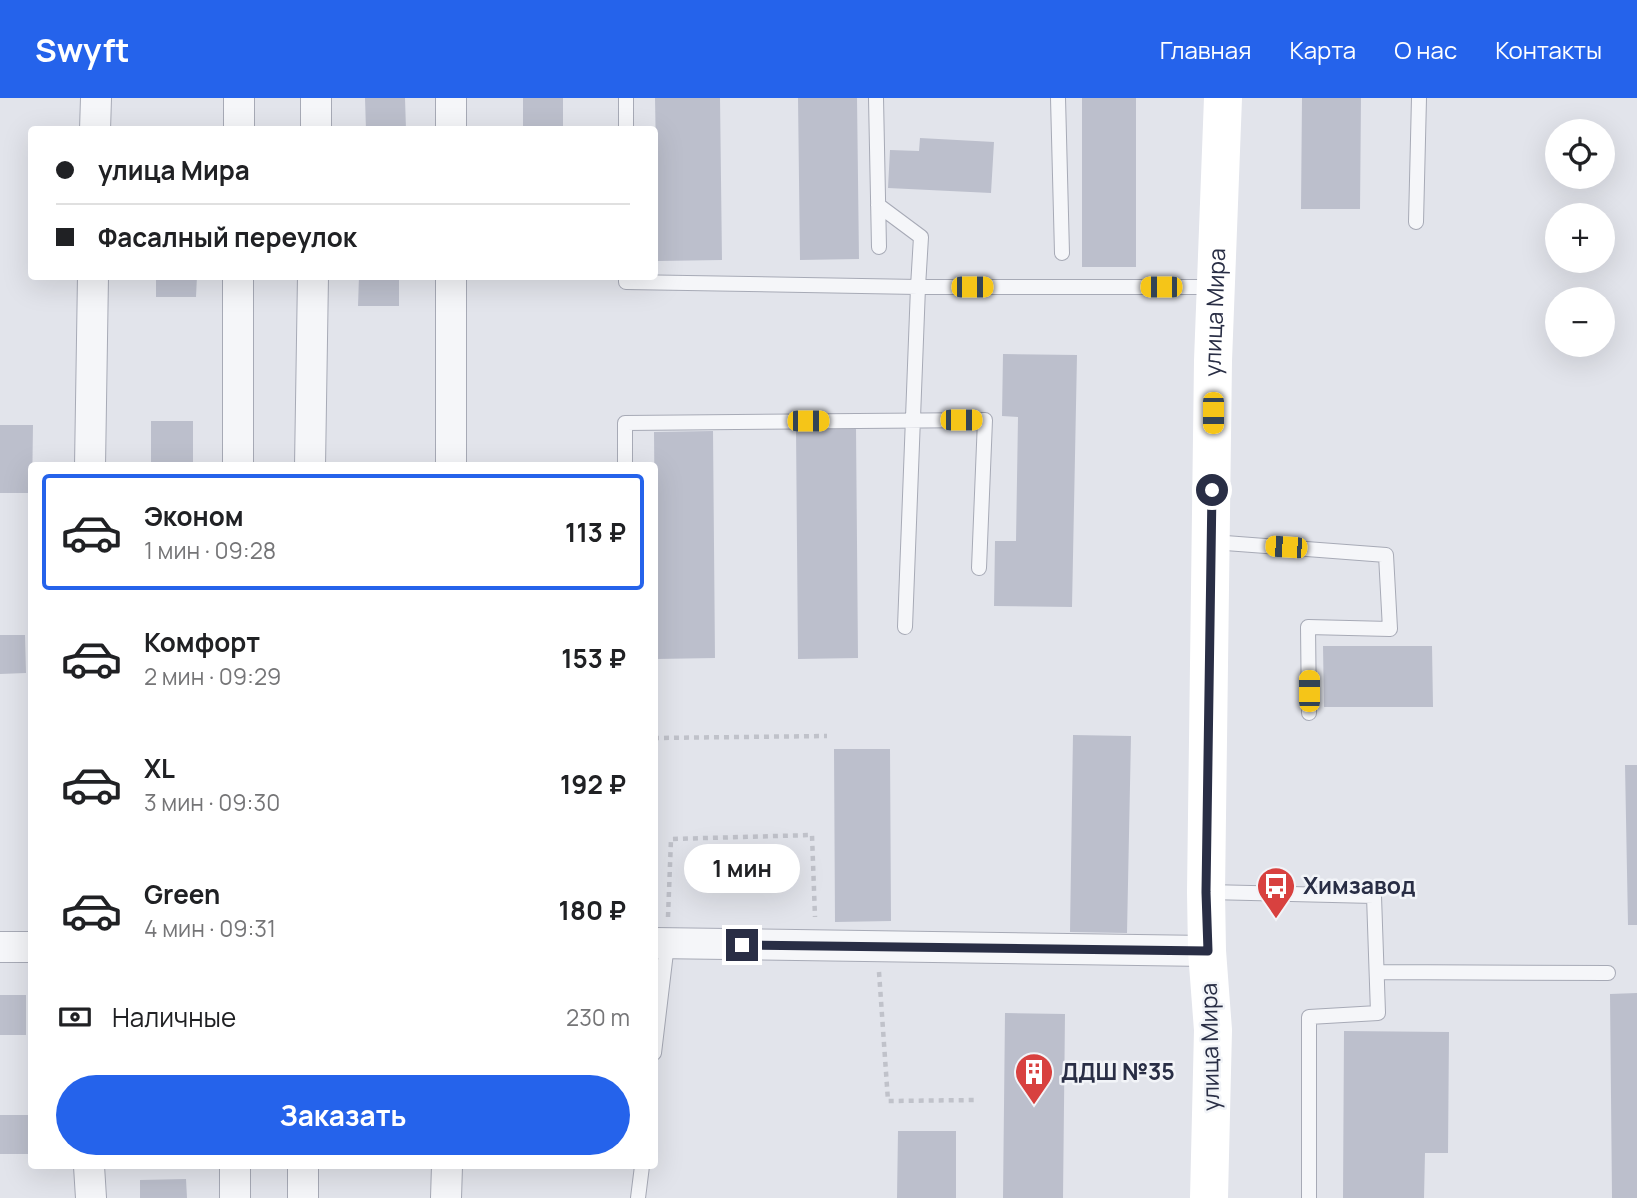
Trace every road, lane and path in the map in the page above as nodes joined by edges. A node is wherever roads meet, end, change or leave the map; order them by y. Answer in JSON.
{"nodes":[{"id":1,"x":96,"y":98,"type":"edge"},
{"id":2,"x":239,"y":98,"type":"edge"},
{"id":3,"x":316,"y":98,"type":"edge"},
{"id":4,"x":452,"y":98,"type":"edge"},
{"id":5,"x":626,"y":98,"type":"edge"},
{"id":6,"x":876,"y":98,"type":"edge"},
{"id":7,"x":1058,"y":98,"type":"edge"},
{"id":8,"x":1223,"y":98,"type":"edge"},
{"id":9,"x":1419,"y":98,"type":"edge"},
{"id":10,"x":96,"y":126,"type":"edge"},
{"id":11,"x":239,"y":126,"type":"edge"},
{"id":12,"x":316,"y":126,"type":"edge"},
{"id":13,"x":452,"y":126,"type":"edge"},
{"id":14,"x":626,"y":126,"type":"edge"},
{"id":15,"x":878,"y":205,"type":"junction"},
{"id":16,"x":1416,"y":222,"type":"dead end"},
{"id":17,"x":878,"y":247,"type":"dead end"},
{"id":18,"x":1062,"y":253,"type":"dead end"},
{"id":19,"x":93,"y":280,"type":"edge"},
{"id":20,"x":238,"y":280,"type":"edge"},
{"id":21,"x":313,"y":280,"type":"edge"},
{"id":22,"x":451,"y":280,"type":"edge"},
{"id":23,"x":626,"y":280,"type":"edge"},
{"id":24,"x":918,"y":287,"type":"junction"},
{"id":25,"x":1215,"y":287,"type":"junction"},
{"id":26,"x":913,"y":421,"type":"junction"},
{"id":27,"x":90,"y":462,"type":"edge"},
{"id":28,"x":237,"y":462,"type":"edge"},
{"id":29,"x":310,"y":462,"type":"edge"},
{"id":30,"x":451,"y":462,"type":"edge"},
{"id":31,"x":625,"y":462,"type":"edge"},
{"id":32,"x":1211,"y":542,"type":"junction"},
{"id":33,"x":979,"y":568,"type":"dead end"},
{"id":34,"x":905,"y":627,"type":"dead end"},
{"id":35,"x":1309,"y":713,"type":"dead end"},
{"id":36,"x":827,"y":736,"type":"dead end"},
{"id":37,"x":658,"y":738,"type":"edge"},
{"id":38,"x":1206,"y":892,"type":"junction"},
{"id":39,"x":661,"y":944,"type":"edge"},
{"id":40,"x":817,"y":946,"type":"junction"},
{"id":41,"x":0,"y":947,"type":"edge"},
{"id":42,"x":28,"y":947,"type":"edge"},
{"id":43,"x":877,"y":947,"type":"junction"},
{"id":44,"x":1208,"y":951,"type":"junction"},
{"id":45,"x":1377,"y":972,"type":"junction"},
{"id":46,"x":1608,"y":973,"type":"dead end"},
{"id":47,"x":658,"y":991,"type":"edge"},
{"id":48,"x":975,"y":1100,"type":"dead end"},
{"id":49,"x":89,"y":1169,"type":"edge"},
{"id":50,"x":235,"y":1169,"type":"edge"},
{"id":51,"x":303,"y":1169,"type":"edge"},
{"id":52,"x":447,"y":1169,"type":"edge"},
{"id":53,"x":642,"y":1169,"type":"edge"},
{"id":54,"x":90,"y":1198,"type":"edge"},
{"id":55,"x":235,"y":1198,"type":"edge"},
{"id":56,"x":303,"y":1198,"type":"edge"},
{"id":57,"x":446,"y":1198,"type":"edge"},
{"id":58,"x":638,"y":1198,"type":"edge"},
{"id":59,"x":1209,"y":1198,"type":"edge"},
{"id":60,"x":1309,"y":1198,"type":"edge"}],
"edges":[{"from":1,"to":10,"type":"street"},
{"from":2,"to":11,"type":"street"},
{"from":3,"to":12,"type":"street"},
{"from":4,"to":13,"type":"street"},
{"from":5,"to":14,"type":"lane"},
{"from":6,"to":15,"type":"lane"},
{"from":7,"to":18,"type":"lane"},
{"from":8,"to":25,"type":"main road","name":"улица Мира"},
{"from":9,"to":16,"type":"lane"},
{"from":15,"to":17,"type":"lane"},
{"from":15,"to":24,"type":"lane"},
{"from":19,"to":27,"type":"street"},
{"from":20,"to":28,"type":"street"},
{"from":21,"to":29,"type":"street"},
{"from":22,"to":30,"type":"street"},
{"from":23,"to":24,"type":"lane"},
{"from":24,"to":25,"type":"lane"},
{"from":24,"to":26,"type":"lane"},
{"from":25,"to":32,"type":"main road","name":"улица Мира"},
{"from":26,"to":31,"type":"lane"},
{"from":26,"to":33,"type":"lane"},
{"from":26,"to":34,"type":"lane"},
{"from":32,"to":35,"type":"lane"},
{"from":32,"to":38,"type":"main road","name":"улица Мира"},
{"from":36,"to":37,"type":"path"},
{"from":38,"to":44,"type":"main road","name":"улица Мира"},
{"from":38,"to":45,"type":"lane"},
{"from":39,"to":40,"type":"street"},
{"from":39,"to":40,"type":"path"},
{"from":39,"to":47,"type":"lane"},
{"from":40,"to":43,"type":"street"},
{"from":41,"to":42,"type":"street"},
{"from":43,"to":44,"type":"street"},
{"from":43,"to":48,"type":"path"},
{"from":44,"to":59,"type":"main road","name":"улица Мира"},
{"from":45,"to":46,"type":"lane"},
{"from":45,"to":60,"type":"lane"},
{"from":49,"to":54,"type":"street"},
{"from":50,"to":55,"type":"street"},
{"from":51,"to":56,"type":"street"},
{"from":52,"to":57,"type":"street"},
{"from":53,"to":58,"type":"lane"}]}
